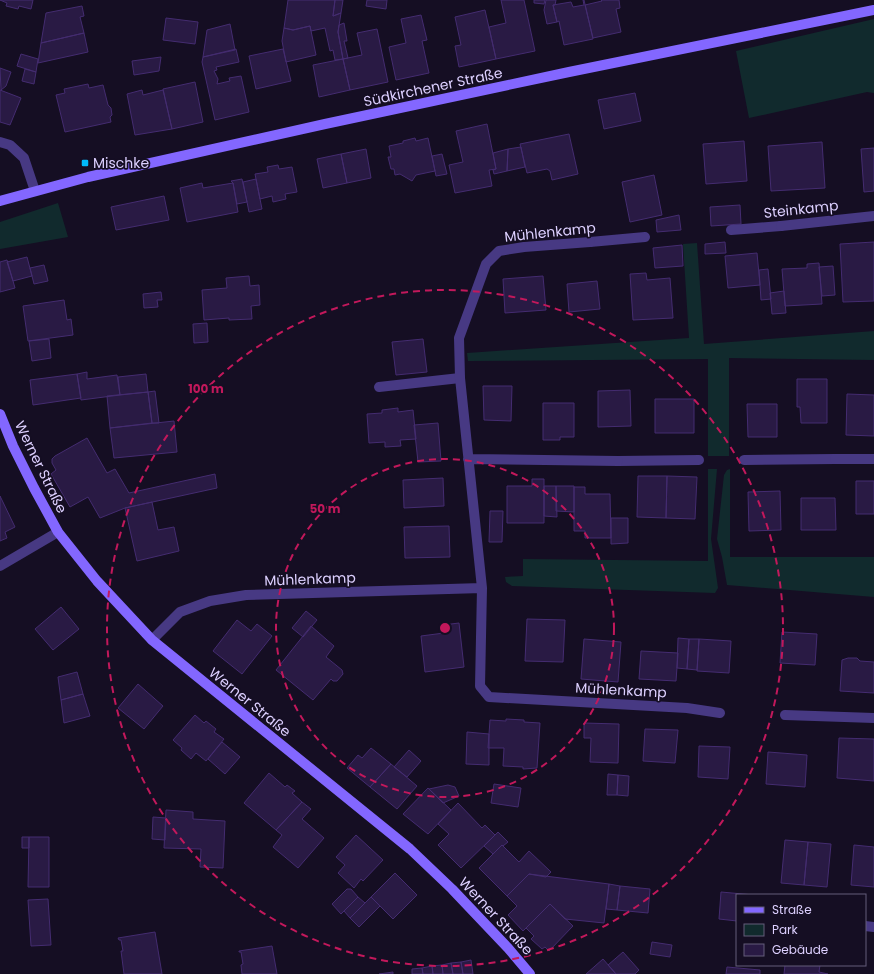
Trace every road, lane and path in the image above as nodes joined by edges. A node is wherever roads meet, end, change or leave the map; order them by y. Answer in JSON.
{"nodes":[{"id":1,"x":874,"y":10,"type":"edge"},
{"id":2,"x":0,"y":142,"type":"edge"},
{"id":3,"x":35,"y":191,"type":"junction"},
{"id":4,"x":0,"y":201,"type":"edge"},
{"id":5,"x":874,"y":216,"type":"edge"},
{"id":6,"x":732,"y":230,"type":"dead end"},
{"id":7,"x":645,"y":237,"type":"dead end"},
{"id":8,"x":460,"y":378,"type":"junction"},
{"id":9,"x":378,"y":387,"type":"dead end"},
{"id":10,"x":0,"y":414,"type":"edge"},
{"id":11,"x":468,"y":458,"type":"junction"},
{"id":12,"x":874,"y":459,"type":"edge"},
{"id":13,"x":699,"y":460,"type":"dead end"},
{"id":14,"x":744,"y":460,"type":"dead end"},
{"id":15,"x":58,"y":532,"type":"junction"},
{"id":16,"x":0,"y":566,"type":"edge"},
{"id":17,"x":482,"y":588,"type":"junction"},
{"id":18,"x":152,"y":640,"type":"junction"},
{"id":19,"x":720,"y":713,"type":"dead end"},
{"id":20,"x":785,"y":715,"type":"dead end"},
{"id":21,"x":874,"y":718,"type":"edge"},
{"id":22,"x":530,"y":974,"type":"edge"}],
"edges":[{"from":1,"to":3,"type":"street","name":"Südkirchener Straße"},
{"from":2,"to":3,"type":"street"},
{"from":3,"to":4,"type":"street","name":"Südkirchener Straße"},
{"from":5,"to":6,"type":"street","name":"Steinkamp"},
{"from":7,"to":8,"type":"street","name":"Mühlenkamp"},
{"from":8,"to":9,"type":"street"},
{"from":8,"to":11,"type":"street","name":"Mühlenkamp"},
{"from":10,"to":15,"type":"street","name":"Werner Straße"},
{"from":11,"to":13,"type":"street"},
{"from":11,"to":17,"type":"street","name":"Mühlenkamp"},
{"from":12,"to":14,"type":"street"},
{"from":15,"to":16,"type":"street"},
{"from":15,"to":18,"type":"street","name":"Werner Straße"},
{"from":17,"to":18,"type":"street","name":"Mühlenkamp"},
{"from":17,"to":19,"type":"street","name":"Mühlenkamp"},
{"from":18,"to":22,"type":"street","name":"Werner Straße"},
{"from":20,"to":21,"type":"street"}]}
